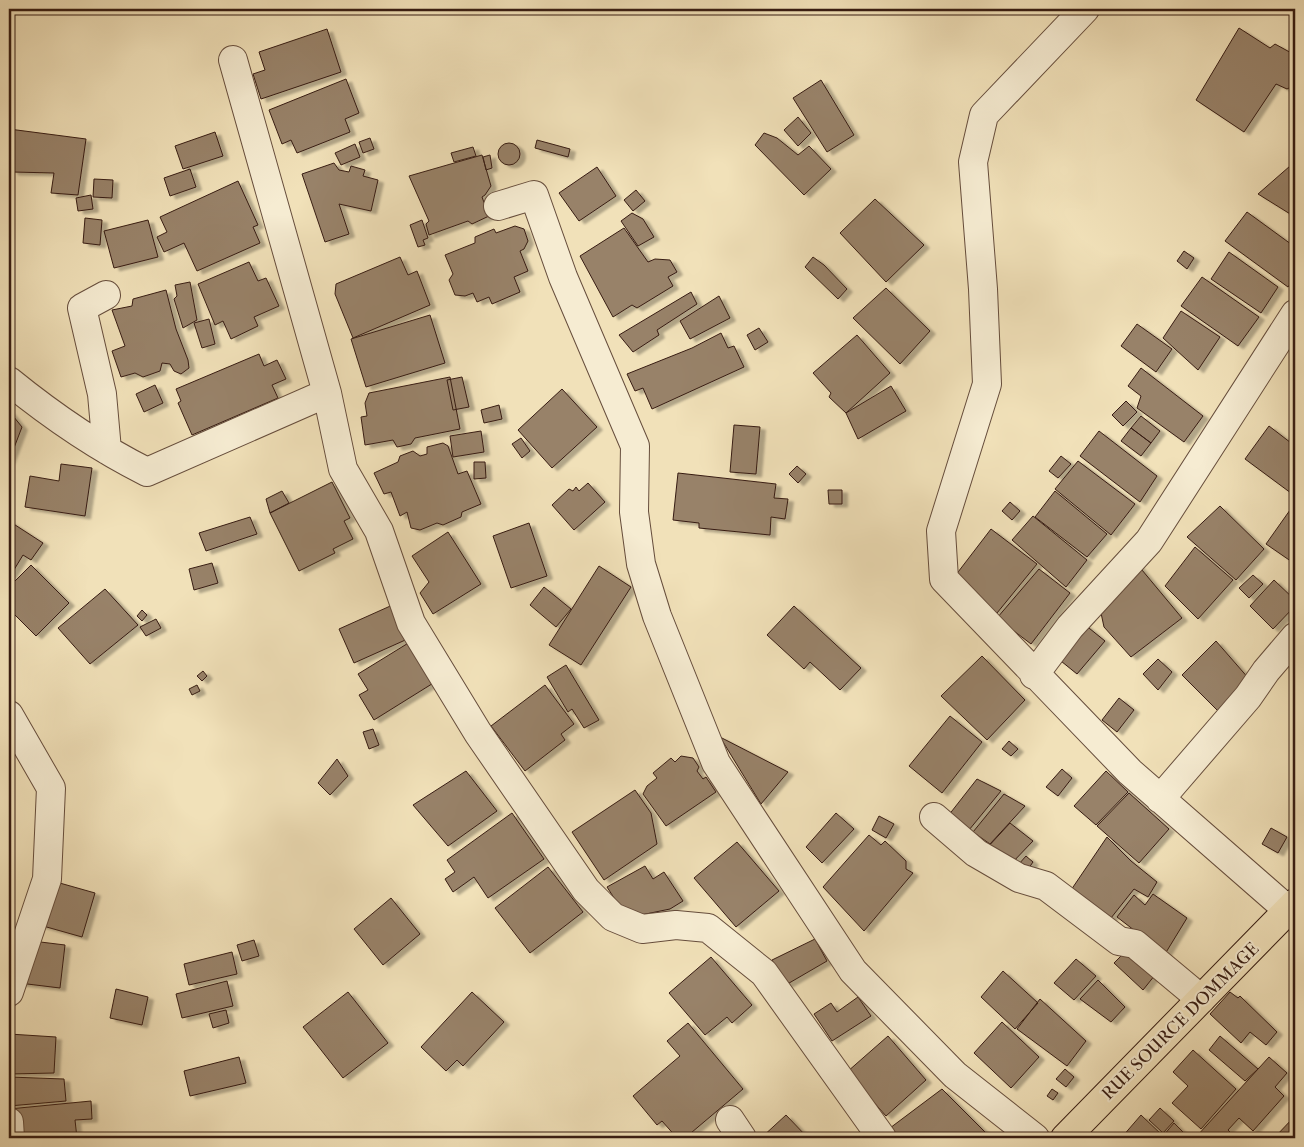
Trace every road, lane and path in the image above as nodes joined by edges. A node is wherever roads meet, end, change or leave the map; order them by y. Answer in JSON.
{"nodes":[{"id":1,"x":1084,"y":9,"type":"edge"},
{"id":2,"x":233,"y":60,"type":"dead end"},
{"id":3,"x":498,"y":206,"type":"dead end"},
{"id":4,"x":106,"y":295,"type":"dead end"},
{"id":5,"x":1295,"y":314,"type":"edge"},
{"id":6,"x":9,"y":381,"type":"edge"},
{"id":7,"x":327,"y":393,"type":"junction"},
{"id":8,"x":107,"y":450,"type":"junction"},
{"id":9,"x":1295,"y":637,"type":"edge"},
{"id":10,"x":1034,"y":675,"type":"junction"},
{"id":11,"x":9,"y":715,"type":"edge"},
{"id":12,"x":1160,"y":800,"type":"junction"},
{"id":13,"x":934,"y":817,"type":"dead end"},
{"id":14,"x":1291,"y":907,"type":"edge"},
{"id":15,"x":9,"y":992,"type":"edge"},
{"id":16,"x":1201,"y":999,"type":"junction"},
{"id":17,"x":9,"y":1122,"type":"edge"},
{"id":18,"x":10,"y":1138,"type":"edge"},
{"id":19,"x":882,"y":1138,"type":"edge"},
{"id":20,"x":1034,"y":1138,"type":"edge"},
{"id":21,"x":1064,"y":1138,"type":"edge"}],
"edges":[{"from":1,"to":10,"type":"street"},
{"from":2,"to":7,"type":"street"},
{"from":3,"to":20,"type":"street"},
{"from":4,"to":8,"type":"street"},
{"from":5,"to":10,"type":"street"},
{"from":6,"to":8,"type":"street"},
{"from":7,"to":8,"type":"street"},
{"from":7,"to":19,"type":"street"},
{"from":9,"to":12,"type":"street"},
{"from":10,"to":12,"type":"street"},
{"from":11,"to":15,"type":"street"},
{"from":12,"to":14,"type":"street"},
{"from":13,"to":16,"type":"street"},
{"from":14,"to":16,"type":"main road","name":"RUE SOURCE DOMMAGE"},
{"from":16,"to":21,"type":"main road","name":"RUE SOURCE DOMMAGE"},
{"from":17,"to":18,"type":"street"}]}
